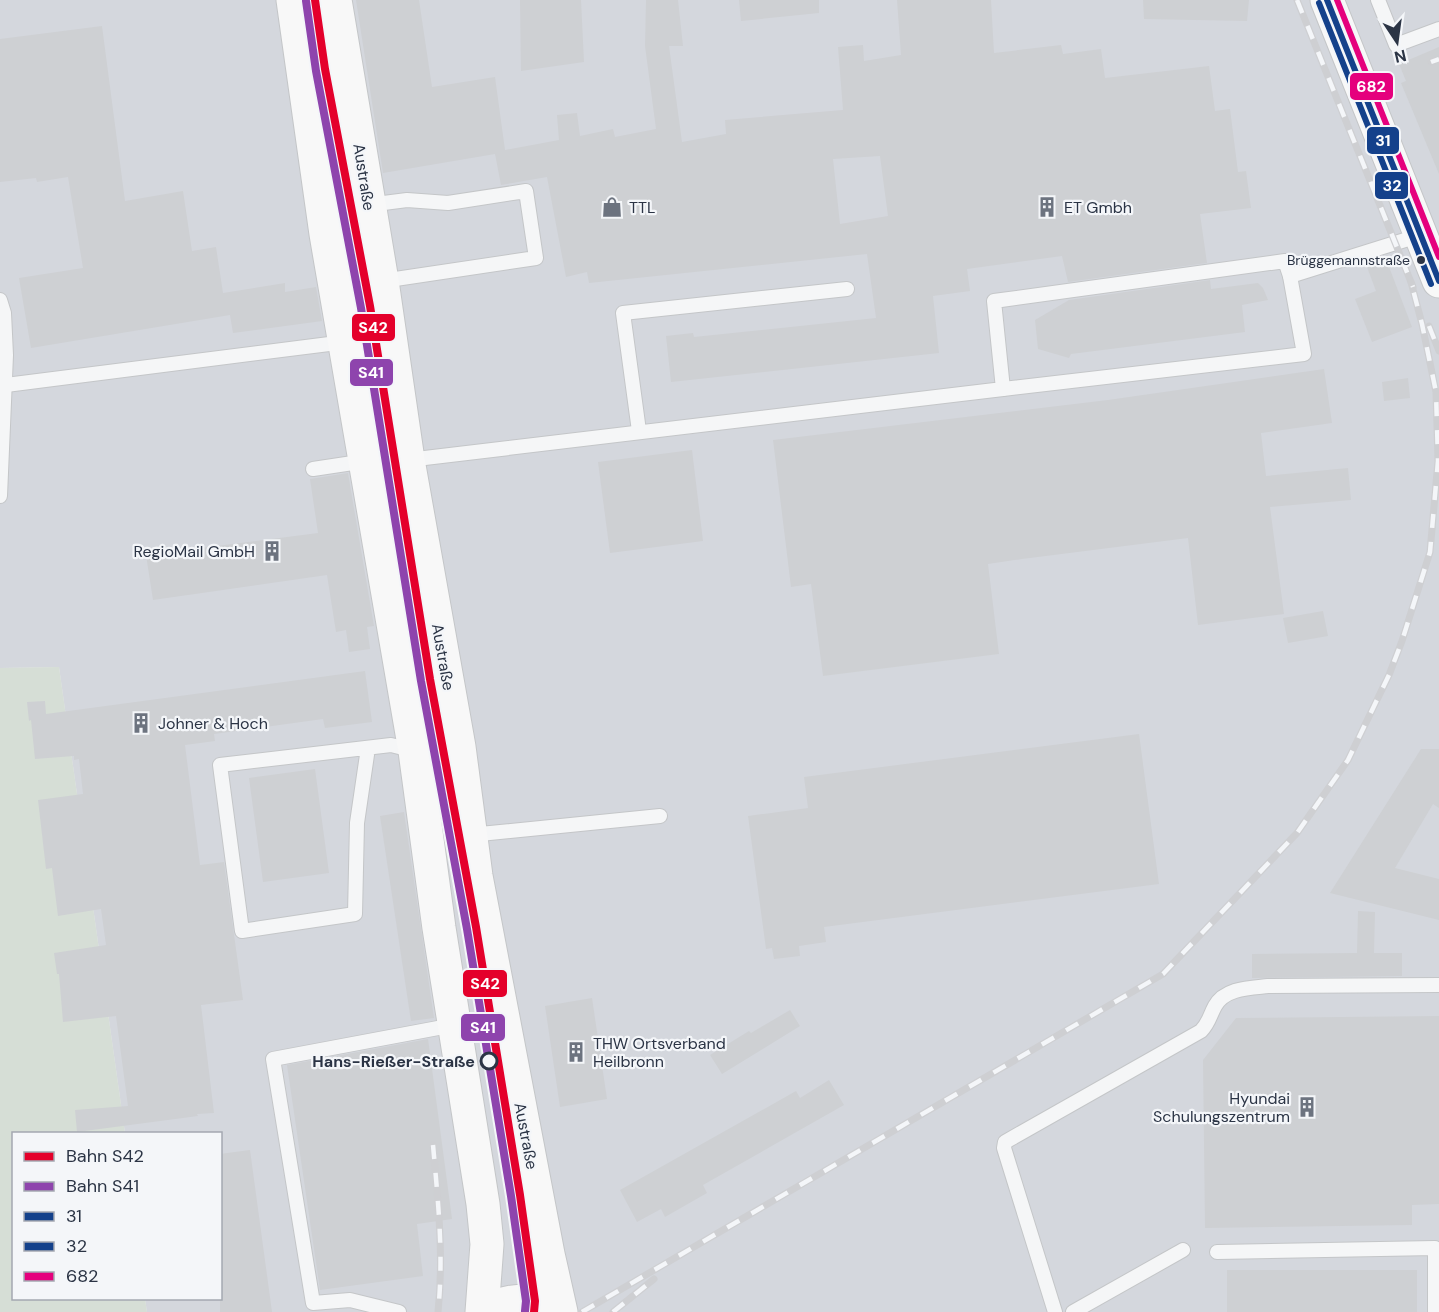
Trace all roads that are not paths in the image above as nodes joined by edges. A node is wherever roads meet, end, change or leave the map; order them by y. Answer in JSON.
{"nodes":[{"id":1,"x":293,"y":0,"type":"edge"},
{"id":2,"x":334,"y":0,"type":"edge"},
{"id":3,"x":1328,"y":0,"type":"edge"},
{"id":4,"x":1378,"y":0,"type":"edge"},
{"id":5,"x":1439,"y":29,"type":"edge"},
{"id":6,"x":368,"y":205,"type":"junction"},
{"id":7,"x":1421,"y":235,"type":"junction"},
{"id":8,"x":1290,"y":276,"type":"junction"},
{"id":9,"x":382,"y":280,"type":"junction"},
{"id":10,"x":1439,"y":280,"type":"edge"},
{"id":11,"x":847,"y":290,"type":"dead end"},
{"id":12,"x":0,"y":300,"type":"edge"},
{"id":13,"x":345,"y":342,"type":"junction"},
{"id":14,"x":6,"y":385,"type":"junction"},
{"id":15,"x":1003,"y":389,"type":"junction"},
{"id":16,"x":639,"y":431,"type":"junction"},
{"id":17,"x":408,"y":460,"type":"junction"},
{"id":18,"x":366,"y":461,"type":"junction"},
{"id":19,"x":313,"y":469,"type":"dead end"},
{"id":20,"x":0,"y":496,"type":"edge"},
{"id":21,"x":459,"y":747,"type":"junction"},
{"id":22,"x":368,"y":748,"type":"junction"},
{"id":23,"x":415,"y":751,"type":"junction"},
{"id":24,"x":660,"y":816,"type":"dead end"},
{"id":25,"x":470,"y":835,"type":"junction"},
{"id":26,"x":1439,"y":985,"type":"edge"},
{"id":27,"x":454,"y":1025,"type":"junction"},
{"id":28,"x":1183,"y":1250,"type":"dead end"},
{"id":29,"x":1217,"y":1252,"type":"dead end"},
{"id":30,"x":399,"y":1312,"type":"edge"},
{"id":31,"x":483,"y":1312,"type":"edge"},
{"id":32,"x":559,"y":1312,"type":"edge"},
{"id":33,"x":1055,"y":1312,"type":"edge"},
{"id":34,"x":1073,"y":1312,"type":"edge"},
{"id":35,"x":1435,"y":1312,"type":"edge"}],
"edges":[{"from":1,"to":13,"type":"main road","name":"Austraße"},
{"from":2,"to":6,"type":"main road","name":"Austraße"},
{"from":3,"to":7,"type":"main road"},
{"from":4,"to":5,"type":"lane"},
{"from":6,"to":9,"type":"main road","name":"Austraße"},
{"from":6,"to":9,"type":"lane"},
{"from":7,"to":8,"type":"lane"},
{"from":7,"to":10,"type":"main road"},
{"from":8,"to":15,"type":"lane"},
{"from":8,"to":15,"type":"lane"},
{"from":9,"to":17,"type":"main road","name":"Austraße"},
{"from":11,"to":16,"type":"lane"},
{"from":12,"to":14,"type":"lane"},
{"from":13,"to":14,"type":"lane"},
{"from":13,"to":18,"type":"main road","name":"Austraße"},
{"from":14,"to":20,"type":"lane"},
{"from":15,"to":16,"type":"lane"},
{"from":16,"to":17,"type":"lane"},
{"from":17,"to":21,"type":"main road","name":"Austraße"},
{"from":18,"to":19,"type":"lane"},
{"from":18,"to":23,"type":"main road","name":"Austraße"},
{"from":21,"to":23,"type":"lane"},
{"from":21,"to":25,"type":"main road","name":"Austraße"},
{"from":22,"to":22,"type":"lane"},
{"from":22,"to":23,"type":"lane"},
{"from":23,"to":27,"type":"main road","name":"Austraße"},
{"from":24,"to":25,"type":"lane"},
{"from":25,"to":32,"type":"main road","name":"Austraße"},
{"from":26,"to":33,"type":"lane"},
{"from":27,"to":30,"type":"lane"},
{"from":27,"to":31,"type":"main road","name":"Austraße"},
{"from":28,"to":34,"type":"lane"},
{"from":29,"to":35,"type":"lane"},
{"from":31,"to":32,"type":"main road","name":"Austraße"}]}
